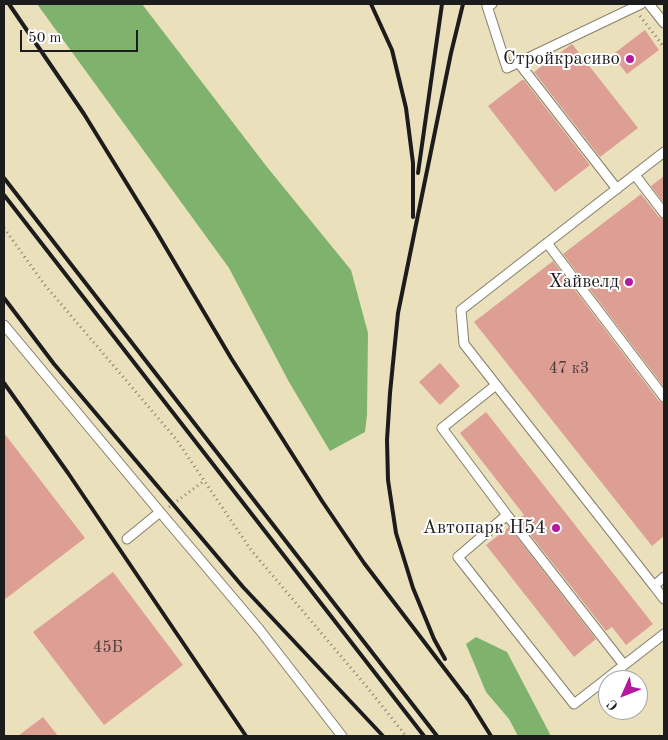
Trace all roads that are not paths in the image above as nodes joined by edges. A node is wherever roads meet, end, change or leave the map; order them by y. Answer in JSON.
{"nodes":[{"id":1,"x":492,"y":4,"type":"edge"},
{"id":2,"x":649,"y":4,"type":"edge"},
{"id":3,"x":637,"y":6,"type":"edge"},
{"id":4,"x":664,"y":23,"type":"edge"},
{"id":5,"x":518,"y":62,"type":"junction"},
{"id":6,"x":664,"y":152,"type":"edge"},
{"id":7,"x":635,"y":175,"type":"junction"},
{"id":8,"x":617,"y":188,"type":"junction"},
{"id":9,"x":664,"y":213,"type":"edge"},
{"id":10,"x":547,"y":243,"type":"junction"},
{"id":11,"x":4,"y":325,"type":"edge"},
{"id":12,"x":496,"y":385,"type":"junction"},
{"id":13,"x":664,"y":397,"type":"edge"},
{"id":14,"x":160,"y":512,"type":"junction"},
{"id":15,"x":507,"y":516,"type":"junction"},
{"id":16,"x":127,"y":539,"type":"dead end"},
{"id":17,"x":664,"y":577,"type":"edge"},
{"id":18,"x":654,"y":586,"type":"junction"},
{"id":19,"x":664,"y":599,"type":"edge"},
{"id":20,"x":664,"y":634,"type":"edge"},
{"id":21,"x":624,"y":666,"type":"junction"},
{"id":22,"x":342,"y":736,"type":"edge"}],
"edges":[{"from":1,"to":5,"type":"lane"},
{"from":2,"to":4,"type":"lane"},
{"from":3,"to":5,"type":"lane"},
{"from":5,"to":8,"type":"lane"},
{"from":6,"to":7,"type":"lane"},
{"from":7,"to":8,"type":"lane"},
{"from":7,"to":9,"type":"lane"},
{"from":8,"to":10,"type":"lane"},
{"from":10,"to":12,"type":"lane"},
{"from":10,"to":13,"type":"lane"},
{"from":11,"to":14,"type":"lane"},
{"from":12,"to":15,"type":"lane"},
{"from":12,"to":18,"type":"lane"},
{"from":14,"to":16,"type":"lane"},
{"from":14,"to":22,"type":"lane"},
{"from":15,"to":21,"type":"lane"},
{"from":15,"to":21,"type":"lane"},
{"from":17,"to":18,"type":"lane"},
{"from":18,"to":19,"type":"lane"},
{"from":20,"to":21,"type":"lane"}]}
